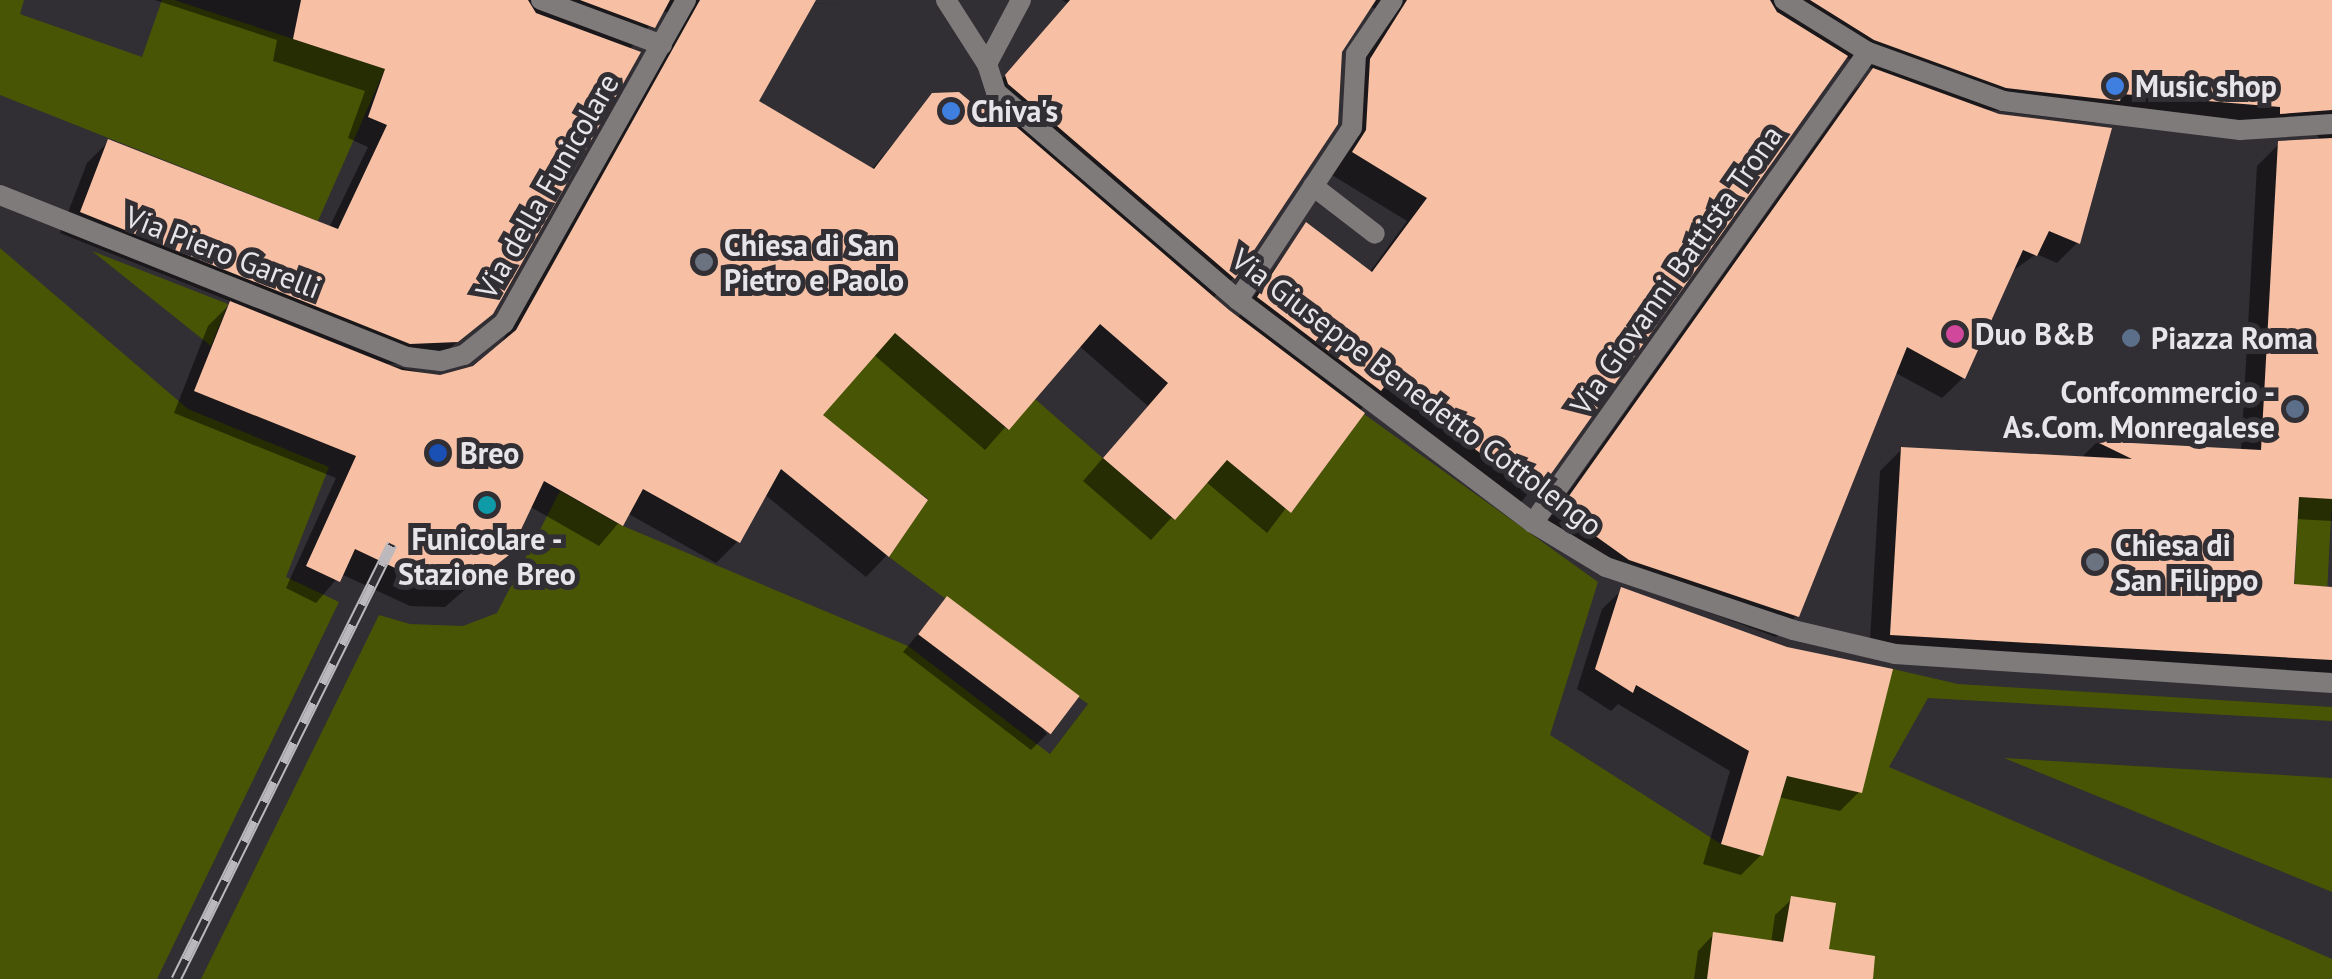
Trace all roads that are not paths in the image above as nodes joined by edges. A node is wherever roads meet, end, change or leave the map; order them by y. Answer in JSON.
{"nodes":[{"id":1,"x":541,"y":0,"type":"edge"},
{"id":2,"x":686,"y":0,"type":"edge"},
{"id":3,"x":946,"y":0,"type":"edge"},
{"id":4,"x":1021,"y":0,"type":"edge"},
{"id":5,"x":1392,"y":0,"type":"edge"},
{"id":6,"x":1784,"y":0,"type":"edge"},
{"id":7,"x":662,"y":45,"type":"junction"},
{"id":8,"x":1868,"y":52,"type":"junction"},
{"id":9,"x":987,"y":64,"type":"junction"},
{"id":10,"x":2332,"y":124,"type":"edge"},
{"id":11,"x":1314,"y":186,"type":"junction"},
{"id":12,"x":0,"y":196,"type":"edge"},
{"id":13,"x":1375,"y":234,"type":"dead end"},
{"id":14,"x":1238,"y":300,"type":"junction"},
{"id":15,"x":426,"y":361,"type":"joint"},
{"id":16,"x":1532,"y":523,"type":"junction"},
{"id":17,"x":2332,"y":683,"type":"edge"}],
"edges":[{"from":1,"to":7,"type":"street"},
{"from":2,"to":7,"type":"street","name":"Via della Funicolare"},
{"from":3,"to":9,"type":"street"},
{"from":4,"to":9,"type":"street"},
{"from":5,"to":11,"type":"street"},
{"from":6,"to":8,"type":"street"},
{"from":7,"to":15,"type":"street","name":"Via della Funicolare"},
{"from":8,"to":10,"type":"street"},
{"from":8,"to":16,"type":"street","name":"Via Giovanni Battista Trona"},
{"from":9,"to":14,"type":"street","name":"Via Giuseppe Benedetto Cottolengo"},
{"from":11,"to":13,"type":"street"},
{"from":11,"to":14,"type":"street"},
{"from":12,"to":15,"type":"street","name":"Via Piero Garelli"},
{"from":14,"to":16,"type":"street","name":"Via Giuseppe Benedetto Cottolengo"},
{"from":16,"to":17,"type":"street","name":"Via Giuseppe Benedetto Cottolengo"}]}
